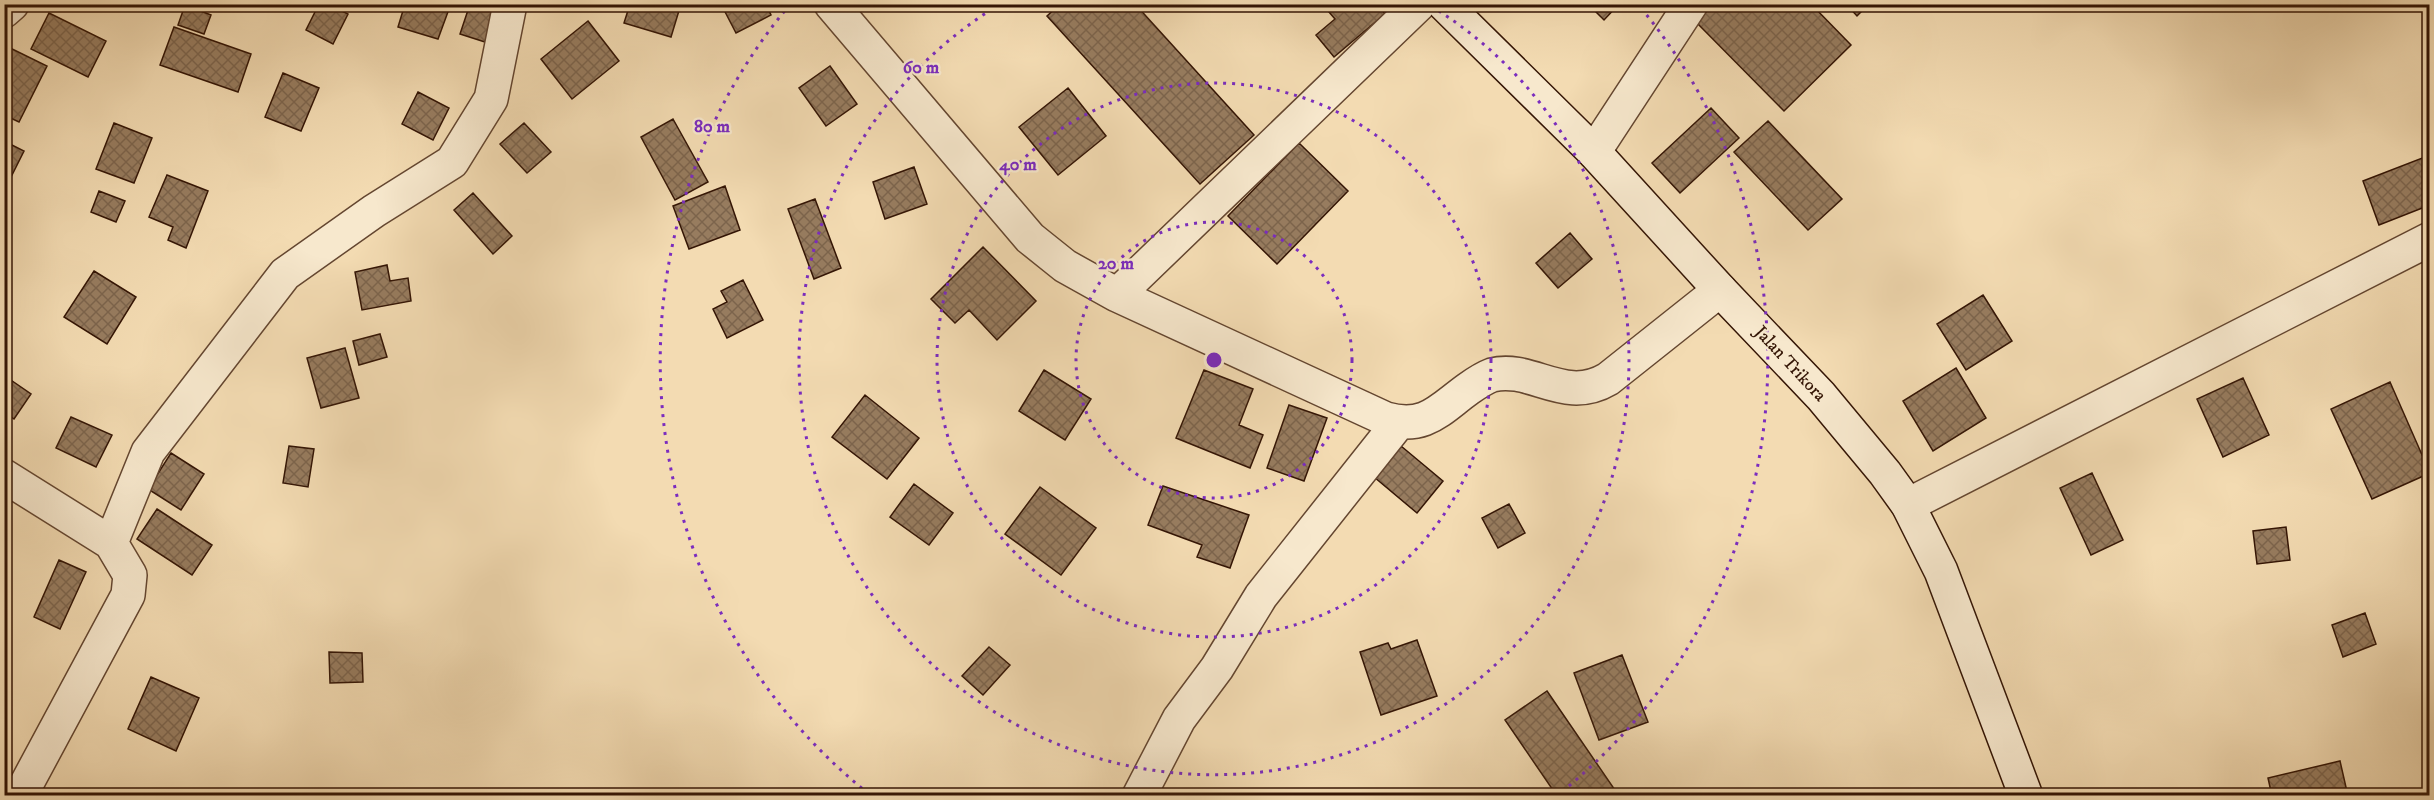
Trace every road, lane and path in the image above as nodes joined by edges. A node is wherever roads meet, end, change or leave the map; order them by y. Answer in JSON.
{"nodes":[{"id":1,"x":12,"y":4,"type":"edge"},
{"id":2,"x":510,"y":4,"type":"edge"},
{"id":3,"x":831,"y":4,"type":"edge"},
{"id":4,"x":1419,"y":4,"type":"edge"},
{"id":5,"x":1444,"y":4,"type":"edge"},
{"id":6,"x":1692,"y":4,"type":"edge"},
{"id":7,"x":4,"y":11,"type":"edge"},
{"id":8,"x":1594,"y":152,"type":"junction"},
{"id":9,"x":2430,"y":239,"type":"edge"},
{"id":10,"x":1720,"y":290,"type":"junction"},
{"id":11,"x":1117,"y":295,"type":"junction"},
{"id":12,"x":1399,"y":423,"type":"junction"},
{"id":13,"x":4,"y":476,"type":"edge"},
{"id":14,"x":1908,"y":505,"type":"junction"},
{"id":15,"x":111,"y":543,"type":"junction"},
{"id":16,"x":20,"y":795,"type":"edge"},
{"id":17,"x":1139,"y":795,"type":"edge"},
{"id":18,"x":2026,"y":795,"type":"edge"}],
"edges":[{"from":1,"to":7,"type":"street"},
{"from":2,"to":15,"type":"street"},
{"from":3,"to":11,"type":"street"},
{"from":4,"to":11,"type":"street"},
{"from":5,"to":8,"type":"street","name":"Jalan Trikora"},
{"from":6,"to":8,"type":"street"},
{"from":8,"to":10,"type":"street","name":"Jalan Trikora"},
{"from":9,"to":14,"type":"street"},
{"from":10,"to":12,"type":"street"},
{"from":10,"to":14,"type":"street","name":"Jalan Trikora"},
{"from":11,"to":12,"type":"street"},
{"from":12,"to":17,"type":"street"},
{"from":13,"to":15,"type":"street"},
{"from":14,"to":18,"type":"street","name":"Jalan Trikora"},
{"from":15,"to":16,"type":"street"}]}
